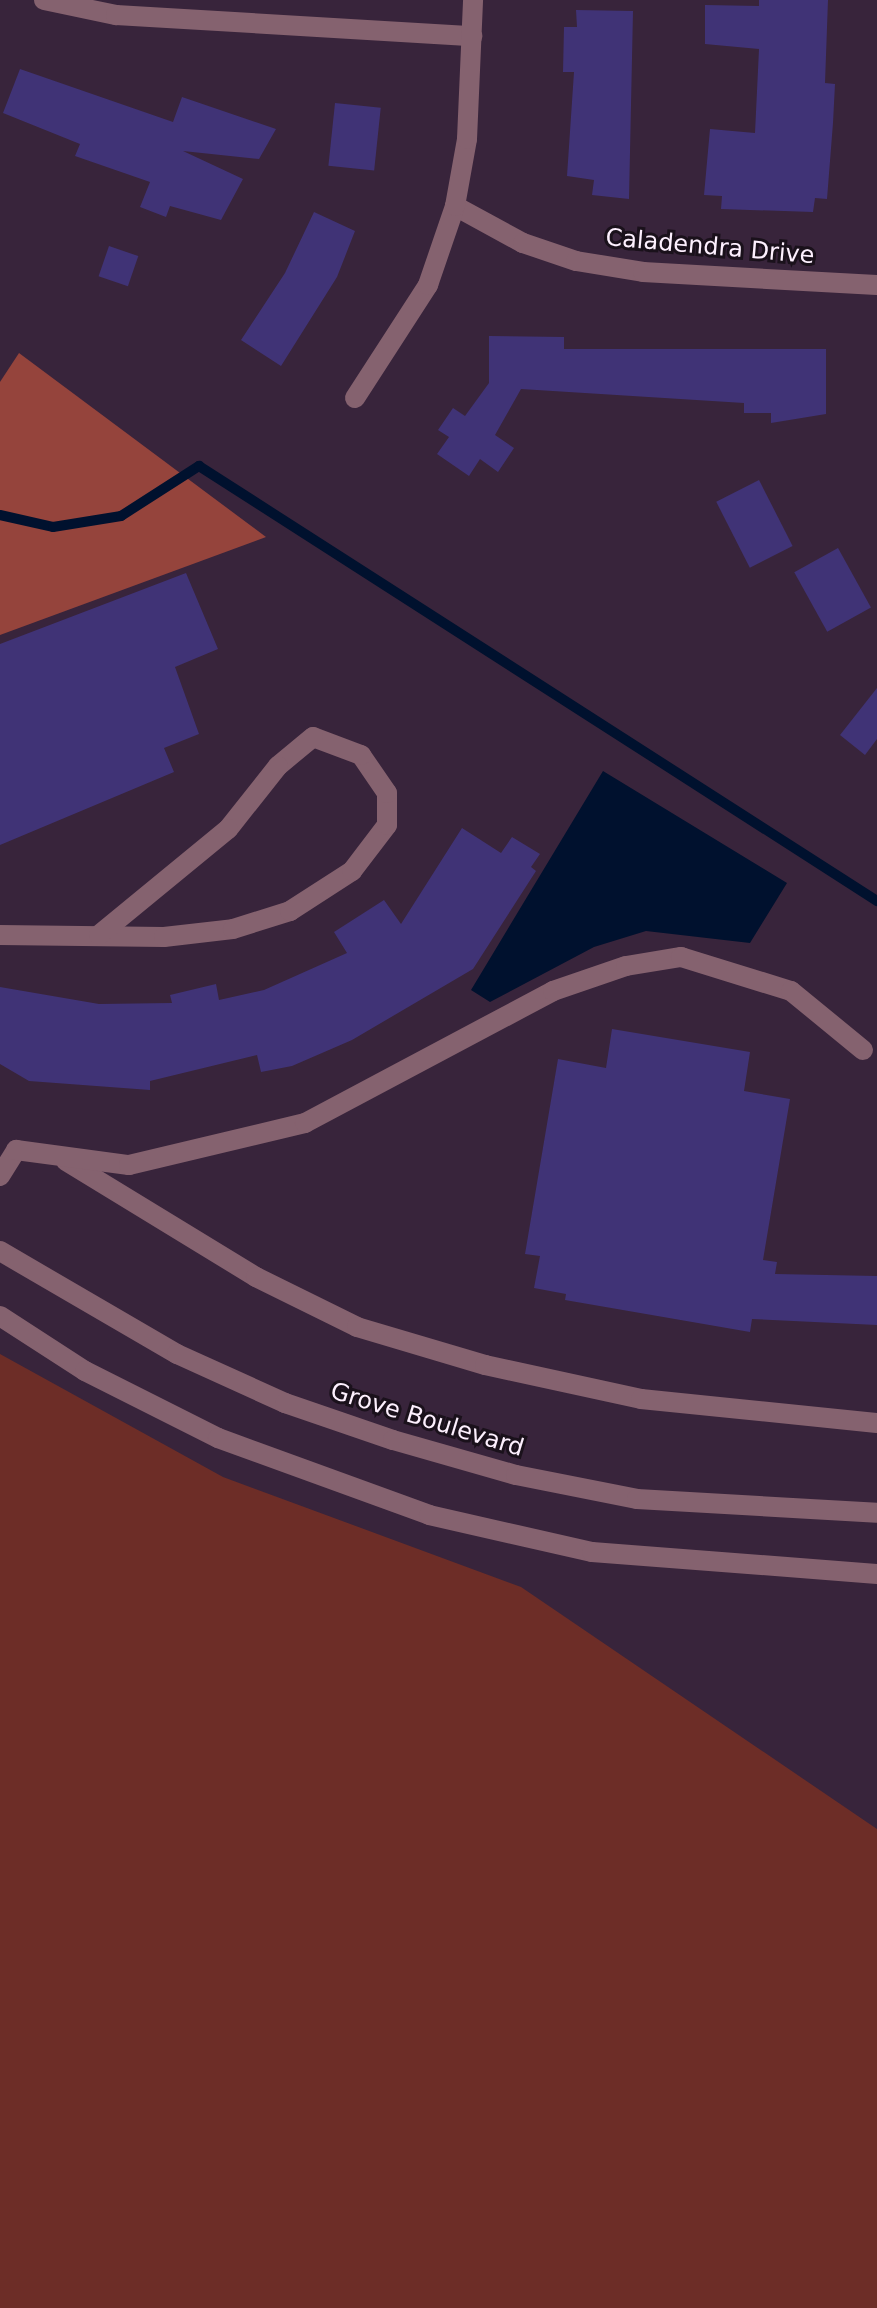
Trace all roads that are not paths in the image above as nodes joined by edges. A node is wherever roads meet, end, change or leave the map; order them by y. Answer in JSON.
{"nodes":[{"id":1,"x":44,"y":0,"type":"edge"},
{"id":2,"x":473,"y":0,"type":"edge"},
{"id":3,"x":472,"y":36,"type":"junction"},
{"id":4,"x":455,"y":206,"type":"junction"},
{"id":5,"x":877,"y":285,"type":"edge"},
{"id":6,"x":355,"y":398,"type":"dead end"},
{"id":7,"x":0,"y":935,"type":"edge"},
{"id":8,"x":99,"y":935,"type":"junction"},
{"id":9,"x":863,"y":1050,"type":"dead end"},
{"id":10,"x":8,"y":1144,"type":"edge"},
{"id":11,"x":62,"y":1159,"type":"junction"},
{"id":12,"x":0,"y":1176,"type":"edge"},
{"id":13,"x":0,"y":1251,"type":"edge"},
{"id":14,"x":0,"y":1316,"type":"edge"},
{"id":15,"x":877,"y":1423,"type":"edge"},
{"id":16,"x":877,"y":1513,"type":"edge"},
{"id":17,"x":877,"y":1574,"type":"edge"}],
"edges":[{"from":1,"to":3,"type":"street"},
{"from":2,"to":3,"type":"street"},
{"from":3,"to":4,"type":"street"},
{"from":4,"to":5,"type":"street","name":"Caladendra Drive"},
{"from":4,"to":6,"type":"street"},
{"from":7,"to":8,"type":"street"},
{"from":8,"to":8,"type":"street"},
{"from":9,"to":11,"type":"street"},
{"from":10,"to":11,"type":"street"},
{"from":10,"to":12,"type":"street"},
{"from":11,"to":15,"type":"street"},
{"from":13,"to":16,"type":"street","name":"Grove Boulevard"},
{"from":14,"to":17,"type":"street"}]}
